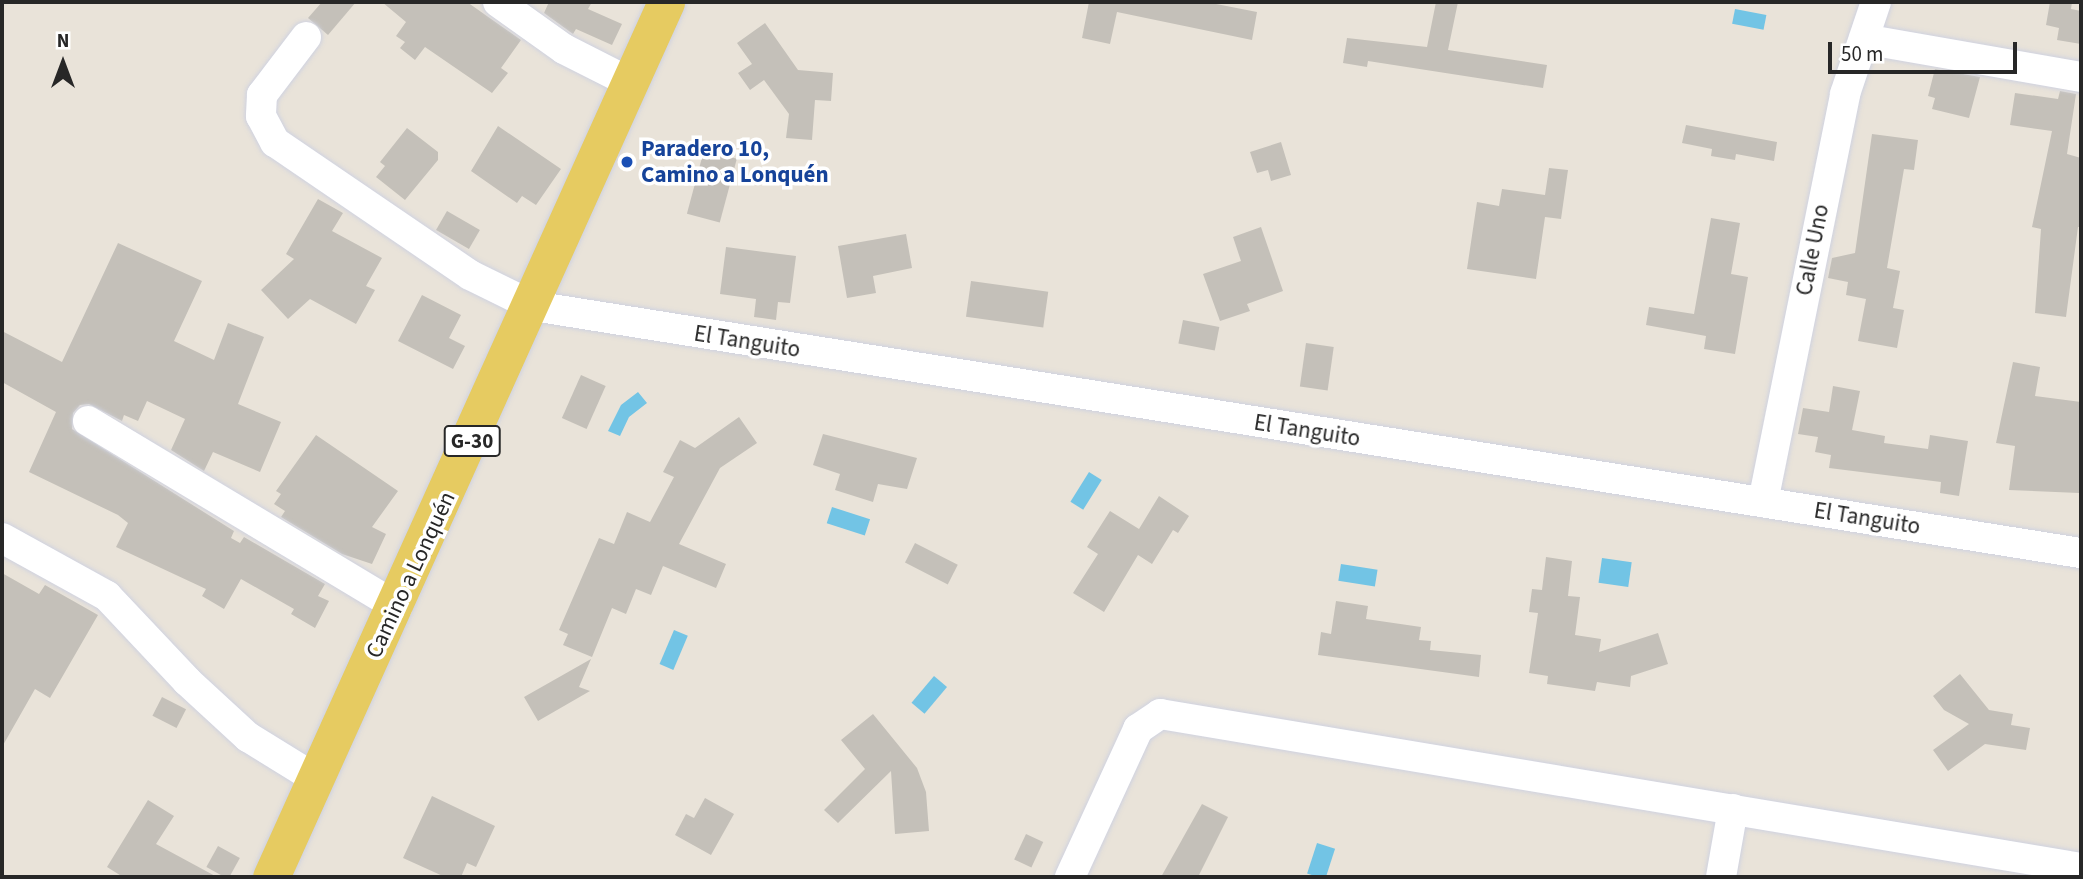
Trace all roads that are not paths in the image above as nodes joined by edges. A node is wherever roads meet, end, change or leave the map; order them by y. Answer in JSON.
{"nodes":[{"id":1,"x":498,"y":2,"type":"edge"},
{"id":2,"x":666,"y":2,"type":"edge"},
{"id":3,"x":1876,"y":2,"type":"edge"},
{"id":4,"x":306,"y":37,"type":"dead end"},
{"id":5,"x":1864,"y":38,"type":"junction"},
{"id":6,"x":2081,"y":77,"type":"edge"},
{"id":7,"x":631,"y":83,"type":"junction"},
{"id":8,"x":533,"y":306,"type":"junction"},
{"id":9,"x":88,"y":421,"type":"dead end"},
{"id":10,"x":1763,"y":502,"type":"junction"},
{"id":11,"x":2,"y":538,"type":"edge"},
{"id":12,"x":2081,"y":553,"type":"edge"},
{"id":13,"x":397,"y":607,"type":"junction"},
{"id":14,"x":316,"y":779,"type":"junction"},
{"id":15,"x":1733,"y":809,"type":"junction"},
{"id":16,"x":2081,"y":869,"type":"edge"},
{"id":17,"x":271,"y":877,"type":"edge"},
{"id":18,"x":1070,"y":877,"type":"edge"},
{"id":19,"x":1721,"y":877,"type":"edge"}],
"edges":[{"from":1,"to":7,"type":"street"},
{"from":2,"to":7,"type":"main road","name":"Camino a Lonquén","number":"G-30"},
{"from":3,"to":5,"type":"street","name":"Calle Uno"},
{"from":4,"to":8,"type":"street","name":"El Tanguito"},
{"from":5,"to":6,"type":"street"},
{"from":5,"to":10,"type":"street","name":"Calle Uno"},
{"from":7,"to":8,"type":"main road","name":"Camino a Lonquén","number":"G-30"},
{"from":8,"to":10,"type":"street","name":"El Tanguito"},
{"from":8,"to":13,"type":"main road","name":"Camino a Lonquén","number":"G-30"},
{"from":9,"to":13,"type":"street"},
{"from":10,"to":12,"type":"street","name":"El Tanguito"},
{"from":11,"to":14,"type":"street"},
{"from":13,"to":14,"type":"main road","name":"Camino a Lonquén","number":"G-30"},
{"from":14,"to":17,"type":"main road","name":"Camino a Lonquén","number":"G-30"},
{"from":15,"to":16,"type":"street"},
{"from":15,"to":18,"type":"street"},
{"from":15,"to":19,"type":"street"}]}
